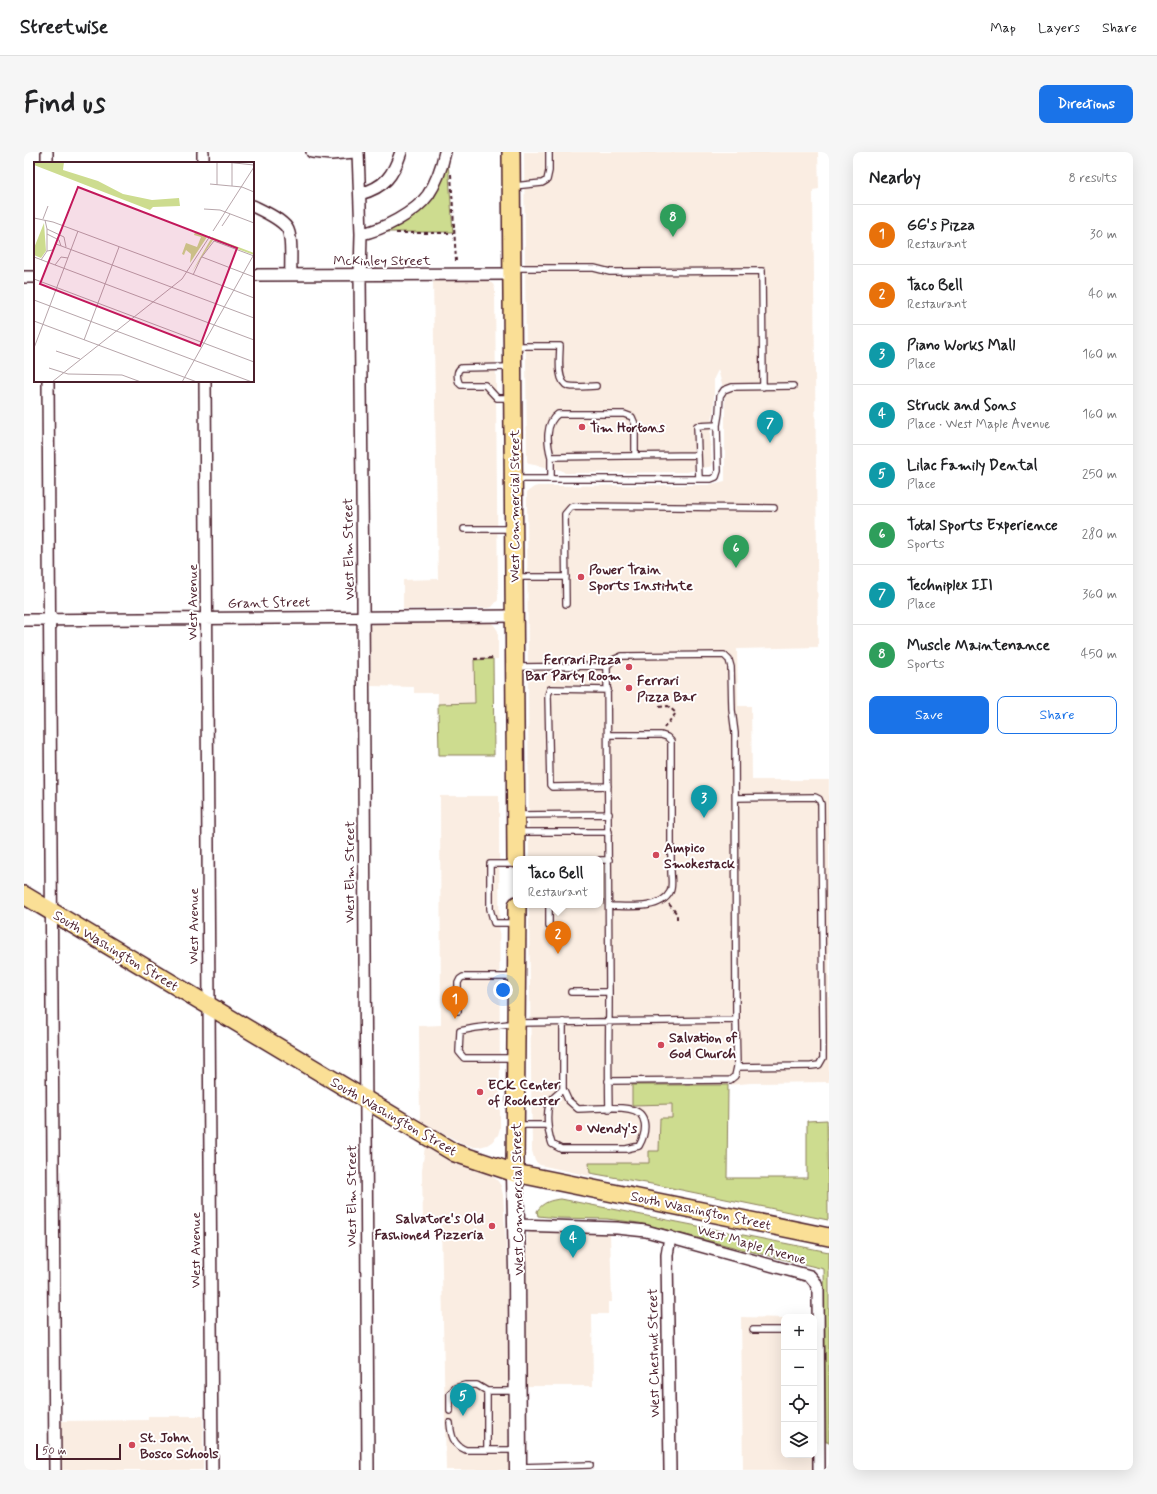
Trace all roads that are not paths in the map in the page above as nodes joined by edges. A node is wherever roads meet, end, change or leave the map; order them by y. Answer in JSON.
{"nodes":[{"id":1,"x":312,"y":152,"type":"edge"},
{"id":2,"x":355,"y":152,"type":"edge"},
{"id":3,"x":358,"y":152,"type":"edge"},
{"id":4,"x":401,"y":152,"type":"edge"},
{"id":5,"x":511,"y":152,"type":"edge"},
{"id":6,"x":549,"y":152,"type":"edge"},
{"id":7,"x":444,"y":154,"type":"edge"},
{"id":8,"x":511,"y":187,"type":"junction"},
{"id":9,"x":360,"y":194,"type":"junction"},
{"id":10,"x":254,"y":207,"type":"edge"},
{"id":11,"x":361,"y":234,"type":"junction"},
{"id":12,"x":512,"y":271,"type":"junction"},
{"id":13,"x":254,"y":275,"type":"edge"},
{"id":14,"x":290,"y":275,"type":"junction"},
{"id":15,"x":360,"y":275,"type":"junction"},
{"id":16,"x":512,"y":346,"type":"junction"},
{"id":17,"x":513,"y":367,"type":"junction"},
{"id":18,"x":48,"y":382,"type":"edge"},
{"id":19,"x":205,"y":382,"type":"edge"},
{"id":20,"x":596,"y":386,"type":"dead end"},
{"id":21,"x":793,"y":386,"type":"dead end"},
{"id":22,"x":763,"y":387,"type":"junction"},
{"id":23,"x":513,"y":398,"type":"junction"},
{"id":24,"x":717,"y":425,"type":"junction"},
{"id":25,"x":698,"y":455,"type":"junction"},
{"id":26,"x":635,"y":456,"type":"junction"},
{"id":27,"x":551,"y":457,"type":"junction"},
{"id":28,"x":513,"y":479,"type":"junction"},
{"id":29,"x":551,"y":479,"type":"junction"},
{"id":30,"x":699,"y":479,"type":"junction"},
{"id":31,"x":774,"y":508,"type":"dead end"},
{"id":32,"x":464,"y":529,"type":"dead end"},
{"id":33,"x":514,"y":529,"type":"junction"},
{"id":34,"x":515,"y":577,"type":"junction"},
{"id":35,"x":566,"y":577,"type":"junction"},
{"id":36,"x":566,"y":604,"type":"dead end"},
{"id":37,"x":363,"y":616,"type":"junction"},
{"id":38,"x":514,"y":616,"type":"junction"},
{"id":39,"x":207,"y":618,"type":"junction"},
{"id":40,"x":24,"y":620,"type":"edge"},
{"id":41,"x":49,"y":620,"type":"junction"},
{"id":42,"x":607,"y":666,"type":"junction"},
{"id":43,"x":515,"y":667,"type":"junction"},
{"id":44,"x":608,"y":690,"type":"junction"},
{"id":45,"x":608,"y":736,"type":"junction"},
{"id":46,"x":608,"y":786,"type":"junction"},
{"id":47,"x":736,"y":798,"type":"junction"},
{"id":48,"x":609,"y":814,"type":"junction"},
{"id":49,"x":516,"y":815,"type":"junction"},
{"id":50,"x":516,"y":832,"type":"junction"},
{"id":51,"x":609,"y":832,"type":"junction"},
{"id":52,"x":516,"y":856,"type":"edge"},
{"id":53,"x":603,"y":860,"type":"edge"},
{"id":54,"x":609,"y":860,"type":"junction"},
{"id":55,"x":513,"y":864,"type":"edge"},
{"id":56,"x":24,"y":895,"type":"edge"},
{"id":57,"x":609,"y":906,"type":"junction"},
{"id":58,"x":516,"y":908,"type":"edge"},
{"id":59,"x":549,"y":908,"type":"edge"},
{"id":60,"x":51,"y":911,"type":"junction"},
{"id":61,"x":517,"y":923,"type":"junction"},
{"id":62,"x":549,"y":926,"type":"dead end"},
{"id":63,"x":517,"y":977,"type":"junction"},
{"id":64,"x":571,"y":992,"type":"dead end"},
{"id":65,"x":609,"y":992,"type":"junction"},
{"id":66,"x":208,"y":1006,"type":"junction"},
{"id":67,"x":458,"y":1011,"type":"dead end"},
{"id":68,"x":736,"y":1020,"type":"junction"},
{"id":69,"x":609,"y":1021,"type":"junction"},
{"id":70,"x":563,"y":1022,"type":"junction"},
{"id":71,"x":517,"y":1023,"type":"junction"},
{"id":72,"x":516,"y":1058,"type":"junction"},
{"id":73,"x":737,"y":1067,"type":"junction"},
{"id":74,"x":608,"y":1081,"type":"junction"},
{"id":75,"x":563,"y":1089,"type":"junction"},
{"id":76,"x":365,"y":1100,"type":"junction"},
{"id":77,"x":608,"y":1108,"type":"junction"},
{"id":78,"x":516,"y":1125,"type":"junction"},
{"id":79,"x":547,"y":1125,"type":"junction"},
{"id":80,"x":515,"y":1173,"type":"junction"},
{"id":81,"x":516,"y":1225,"type":"junction"},
{"id":82,"x":670,"y":1237,"type":"junction"},
{"id":83,"x":829,"y":1237,"type":"edge"},
{"id":84,"x":817,"y":1314,"type":"edge"},
{"id":85,"x":753,"y":1330,"type":"dead end"},
{"id":86,"x":781,"y":1330,"type":"edge"},
{"id":87,"x":816,"y":1350,"type":"edge"},
{"id":88,"x":487,"y":1391,"type":"junction"},
{"id":89,"x":517,"y":1391,"type":"junction"},
{"id":90,"x":450,"y":1411,"type":"dead end"},
{"id":91,"x":450,"y":1423,"type":"dead end"},
{"id":92,"x":487,"y":1450,"type":"junction"},
{"id":93,"x":517,"y":1450,"type":"junction"},
{"id":94,"x":590,"y":1465,"type":"dead end"},
{"id":95,"x":518,"y":1468,"type":"edge"},
{"id":96,"x":55,"y":1470,"type":"edge"},
{"id":97,"x":212,"y":1470,"type":"edge"},
{"id":98,"x":368,"y":1470,"type":"edge"},
{"id":99,"x":670,"y":1470,"type":"edge"},
{"id":100,"x":819,"y":1470,"type":"edge"}],
"edges":[{"from":1,"to":2,"type":"street"},
{"from":3,"to":9,"type":"street","name":"West Elm Street"},
{"from":4,"to":9,"type":"street"},
{"from":5,"to":8,"type":"main road","name":"West Commercial Street"},
{"from":6,"to":8,"type":"lane"},
{"from":7,"to":11,"type":"street"},
{"from":8,"to":12,"type":"main road","name":"West Commercial Street"},
{"from":9,"to":11,"type":"street","name":"West Elm Street"},
{"from":10,"to":14,"type":"street"},
{"from":11,"to":15,"type":"street","name":"West Elm Street"},
{"from":12,"to":15,"type":"street","name":"McKinley Street"},
{"from":12,"to":16,"type":"main road","name":"West Commercial Street"},
{"from":12,"to":22,"type":"lane"},
{"from":13,"to":14,"type":"street","name":"McKinley Street"},
{"from":14,"to":15,"type":"street","name":"McKinley Street"},
{"from":15,"to":37,"type":"street","name":"West Elm Street"},
{"from":16,"to":17,"type":"main road","name":"West Commercial Street"},
{"from":16,"to":20,"type":"lane"},
{"from":17,"to":23,"type":"main road","name":"West Commercial Street"},
{"from":17,"to":23,"type":"lane"},
{"from":18,"to":41,"type":"street"},
{"from":19,"to":39,"type":"street","name":"West Avenue"},
{"from":21,"to":22,"type":"lane"},
{"from":22,"to":24,"type":"lane"},
{"from":23,"to":28,"type":"main road","name":"West Commercial Street"},
{"from":24,"to":25,"type":"lane"},
{"from":24,"to":30,"type":"lane"},
{"from":25,"to":26,"type":"lane"},
{"from":25,"to":30,"type":"lane"},
{"from":26,"to":27,"type":"lane"},
{"from":26,"to":27,"type":"lane"},
{"from":27,"to":29,"type":"lane"},
{"from":28,"to":29,"type":"lane"},
{"from":28,"to":33,"type":"main road","name":"West Commercial Street"},
{"from":29,"to":30,"type":"lane"},
{"from":31,"to":35,"type":"lane"},
{"from":32,"to":33,"type":"lane"},
{"from":33,"to":34,"type":"main road","name":"West Commercial Street"},
{"from":34,"to":35,"type":"lane"},
{"from":34,"to":38,"type":"main road","name":"West Commercial Street"},
{"from":35,"to":36,"type":"lane"},
{"from":37,"to":38,"type":"street","name":"Grant Street"},
{"from":37,"to":39,"type":"street","name":"Grant Street"},
{"from":37,"to":76,"type":"street","name":"West Elm Street"},
{"from":38,"to":43,"type":"main road","name":"West Commercial Street"},
{"from":39,"to":41,"type":"street","name":"Grant Street"},
{"from":39,"to":66,"type":"street","name":"West Avenue"},
{"from":40,"to":41,"type":"street","name":"Grant Street"},
{"from":41,"to":60,"type":"street"},
{"from":42,"to":43,"type":"lane"},
{"from":42,"to":44,"type":"lane"},
{"from":42,"to":47,"type":"lane"},
{"from":43,"to":49,"type":"main road","name":"West Commercial Street"},
{"from":44,"to":45,"type":"lane"},
{"from":44,"to":46,"type":"lane"},
{"from":45,"to":46,"type":"lane"},
{"from":45,"to":57,"type":"lane"},
{"from":46,"to":48,"type":"lane"},
{"from":47,"to":68,"type":"lane"},
{"from":47,"to":73,"type":"lane"},
{"from":48,"to":49,"type":"lane"},
{"from":48,"to":51,"type":"lane"},
{"from":49,"to":50,"type":"main road","name":"West Commercial Street"},
{"from":50,"to":51,"type":"lane"},
{"from":50,"to":52,"type":"main road","name":"West Commercial Street"},
{"from":51,"to":54,"type":"lane"},
{"from":53,"to":54,"type":"lane"},
{"from":54,"to":57,"type":"lane"},
{"from":55,"to":61,"type":"lane"},
{"from":56,"to":60,"type":"main road","name":"South Washington Street"},
{"from":57,"to":65,"type":"lane"},
{"from":58,"to":61,"type":"main road","name":"West Commercial Street"},
{"from":59,"to":62,"type":"lane"},
{"from":60,"to":66,"type":"main road","name":"South Washington Street"},
{"from":60,"to":96,"type":"street"},
{"from":61,"to":63,"type":"main road","name":"West Commercial Street"},
{"from":63,"to":67,"type":"lane"},
{"from":63,"to":71,"type":"main road","name":"West Commercial Street"},
{"from":64,"to":65,"type":"lane"},
{"from":65,"to":69,"type":"lane"},
{"from":66,"to":76,"type":"main road","name":"South Washington Street"},
{"from":66,"to":97,"type":"street","name":"West Avenue"},
{"from":68,"to":69,"type":"lane"},
{"from":68,"to":73,"type":"lane"},
{"from":69,"to":70,"type":"lane"},
{"from":69,"to":74,"type":"lane"},
{"from":70,"to":71,"type":"lane"},
{"from":70,"to":75,"type":"lane"},
{"from":71,"to":72,"type":"main road","name":"West Commercial Street"},
{"from":71,"to":72,"type":"lane"},
{"from":72,"to":78,"type":"main road","name":"West Commercial Street"},
{"from":73,"to":74,"type":"lane"},
{"from":74,"to":77,"type":"lane"},
{"from":75,"to":77,"type":"lane"},
{"from":75,"to":79,"type":"lane"},
{"from":76,"to":80,"type":"main road","name":"South Washington Street"},
{"from":76,"to":98,"type":"street","name":"West Elm Street"},
{"from":77,"to":79,"type":"lane"},
{"from":78,"to":79,"type":"lane"},
{"from":78,"to":80,"type":"main road","name":"West Commercial Street"},
{"from":80,"to":81,"type":"street","name":"West Commercial Street"},
{"from":80,"to":83,"type":"main road","name":"South Washington Street"},
{"from":81,"to":82,"type":"street","name":"West Maple Avenue"},
{"from":81,"to":89,"type":"street","name":"West Commercial Street"},
{"from":82,"to":84,"type":"street","name":"West Maple Avenue"},
{"from":82,"to":99,"type":"street","name":"West Chestnut Street"},
{"from":85,"to":86,"type":"lane"},
{"from":87,"to":100,"type":"street","name":"West Maple Avenue"},
{"from":88,"to":89,"type":"lane"},
{"from":88,"to":90,"type":"lane"},
{"from":88,"to":92,"type":"lane"},
{"from":89,"to":93,"type":"street","name":"West Commercial Street"},
{"from":91,"to":92,"type":"lane"},
{"from":92,"to":93,"type":"lane"},
{"from":93,"to":95,"type":"street","name":"West Commercial Street"},
{"from":94,"to":95,"type":"lane"}]}
